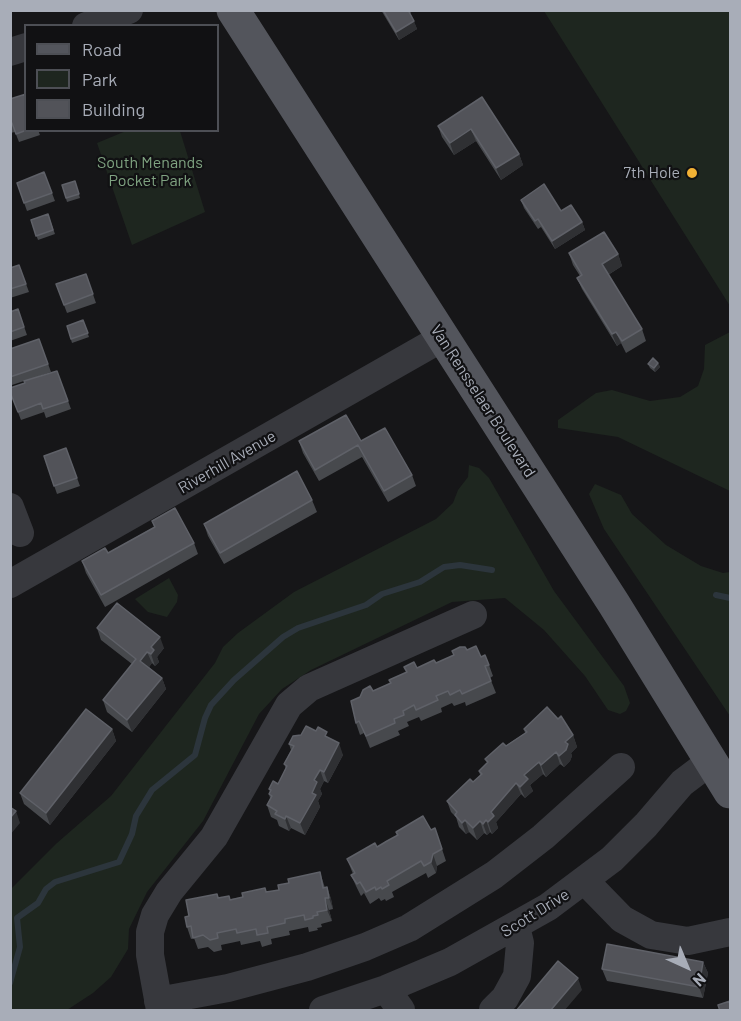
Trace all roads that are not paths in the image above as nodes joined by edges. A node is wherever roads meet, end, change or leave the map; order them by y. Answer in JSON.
{"nodes":[{"id":1,"x":129,"y":10,"type":"edge"},
{"id":2,"x":234,"y":10,"type":"edge"},
{"id":3,"x":91,"y":24,"type":"edge"},
{"id":4,"x":442,"y":338,"type":"junction"},
{"id":5,"x":10,"y":507,"type":"edge"},
{"id":6,"x":20,"y":533,"type":"dead end"},
{"id":7,"x":10,"y":584,"type":"edge"},
{"id":8,"x":473,"y":615,"type":"dead end"},
{"id":9,"x":711,"y":761,"type":"junction"},
{"id":10,"x":621,"y":767,"type":"dead end"},
{"id":11,"x":730,"y":792,"type":"edge"},
{"id":12,"x":585,"y":881,"type":"junction"},
{"id":13,"x":516,"y":927,"type":"junction"},
{"id":14,"x":730,"y":932,"type":"edge"},
{"id":15,"x":394,"y":1000,"type":"edge"},
{"id":16,"x":159,"y":1006,"type":"edge"},
{"id":17,"x":323,"y":1011,"type":"edge"},
{"id":18,"x":493,"y":1011,"type":"edge"}],
"edges":[{"from":1,"to":3,"type":"street"},
{"from":2,"to":4,"type":"main road","name":"Van Rensselaer Boulevard"},
{"from":4,"to":7,"type":"street","name":"Riverhill Avenue"},
{"from":4,"to":9,"type":"main road","name":"Van Rensselaer Boulevard"},
{"from":5,"to":6,"type":"street"},
{"from":8,"to":16,"type":"street"},
{"from":9,"to":11,"type":"main road","name":"Van Rensselaer Boulevard"},
{"from":9,"to":12,"type":"street","name":"Scott Drive"},
{"from":10,"to":16,"type":"street"},
{"from":12,"to":13,"type":"street","name":"Scott Drive"},
{"from":12,"to":14,"type":"street"},
{"from":13,"to":15,"type":"street","name":"Scott Drive"},
{"from":13,"to":18,"type":"street"},
{"from":15,"to":17,"type":"street","name":"Scott Drive"}]}
